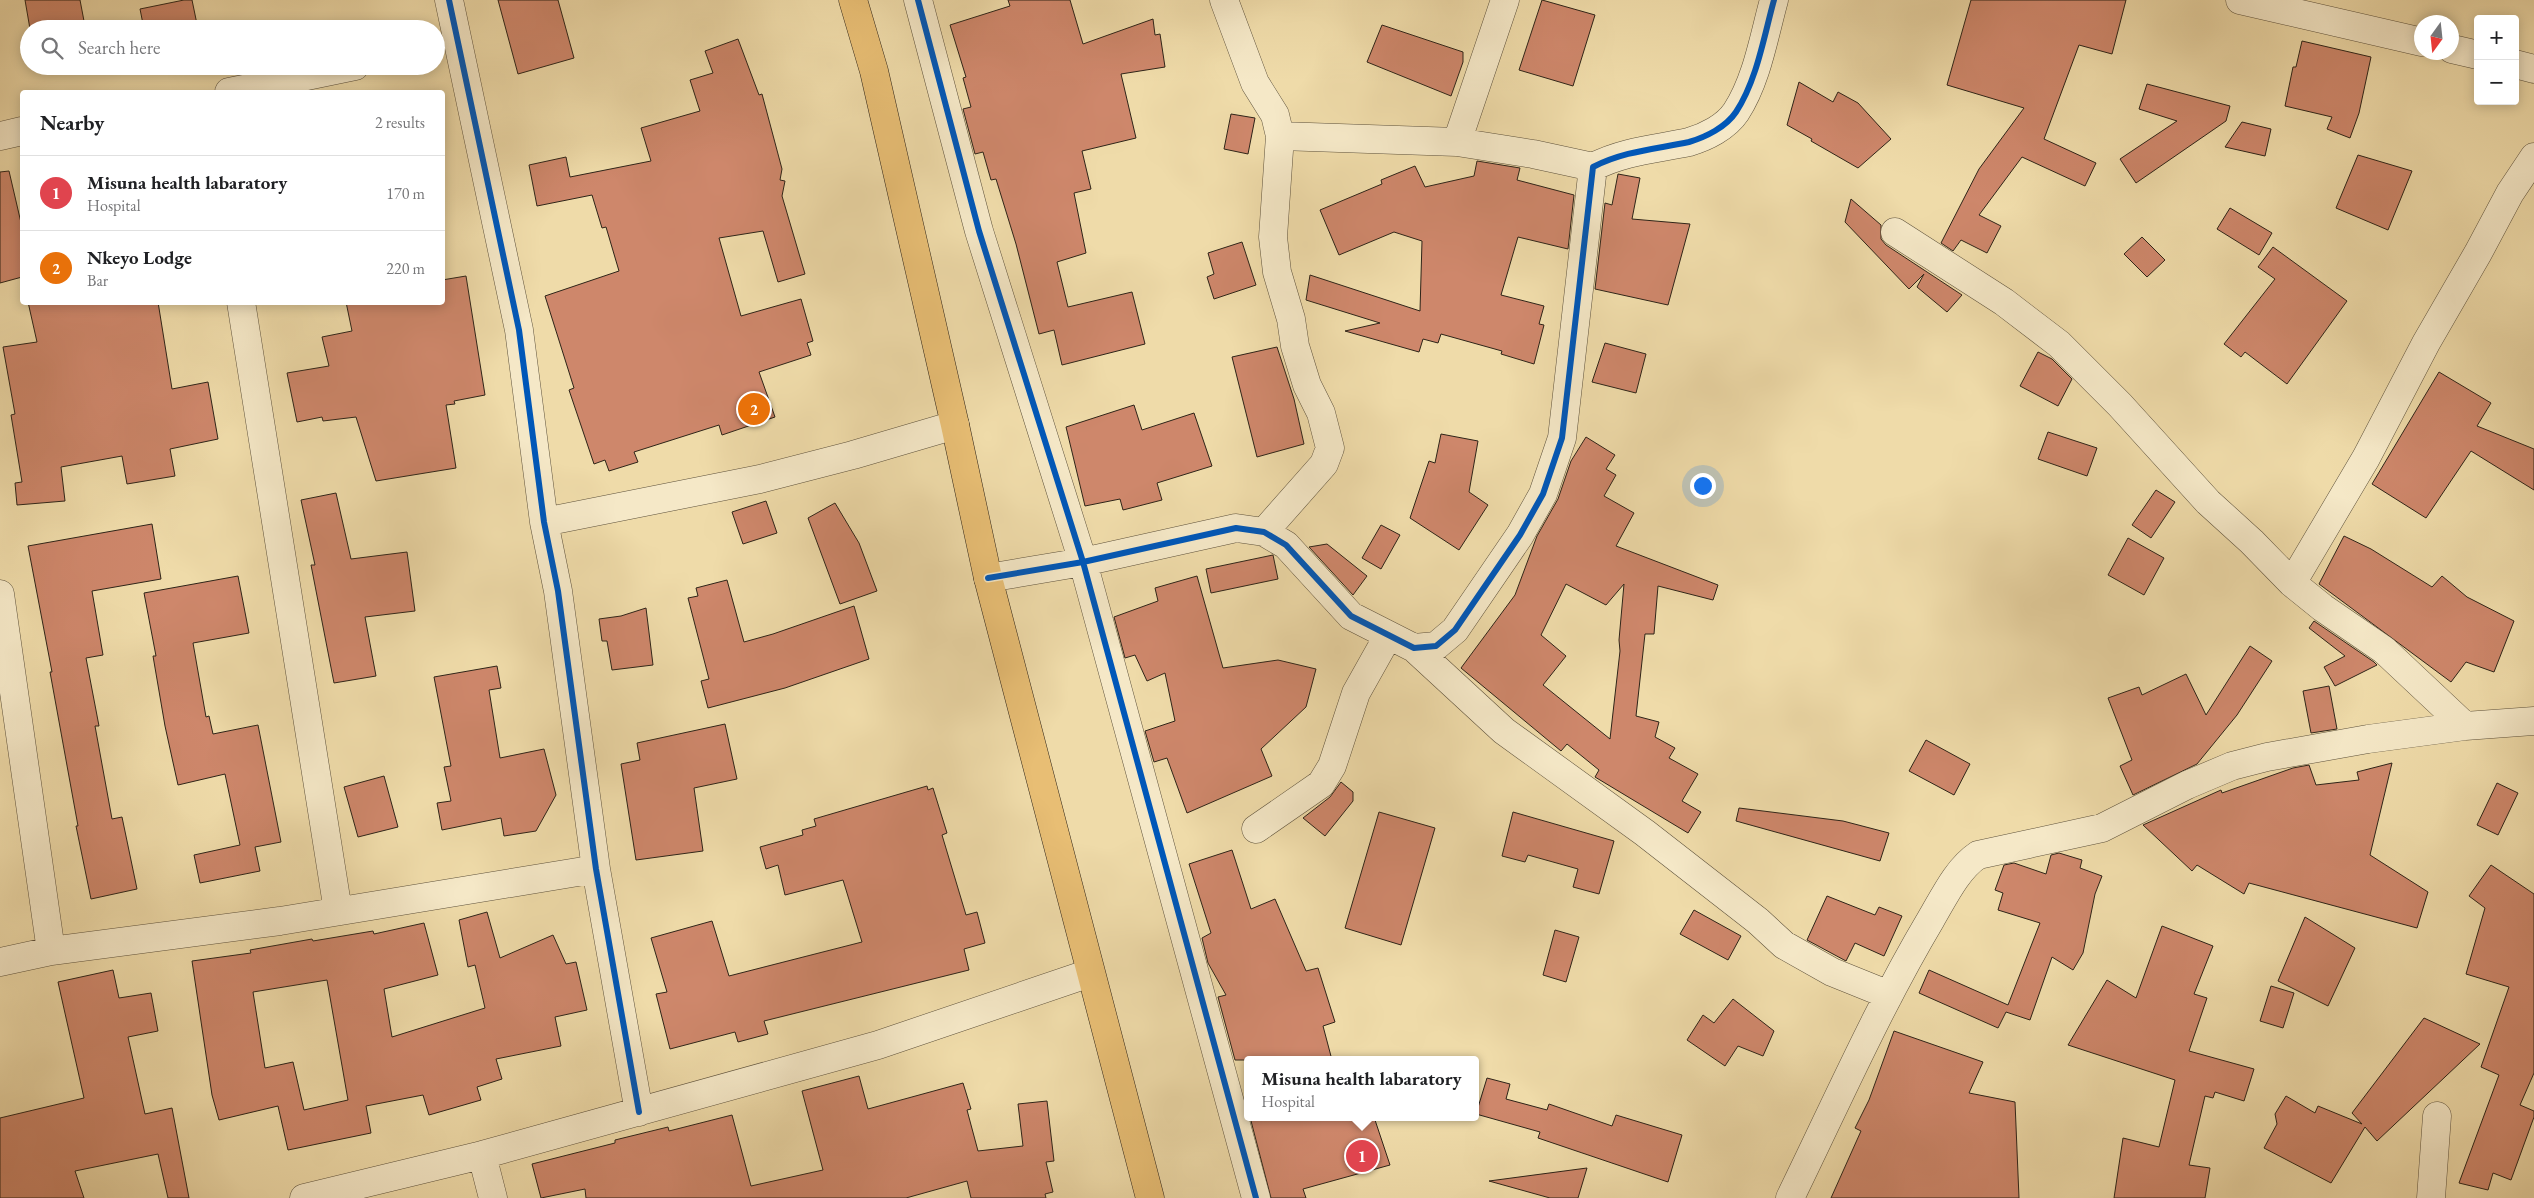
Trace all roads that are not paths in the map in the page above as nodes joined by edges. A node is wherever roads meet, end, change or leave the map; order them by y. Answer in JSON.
{"nodes":[{"id":1,"x":449,"y":0,"type":"edge"},
{"id":2,"x":853,"y":0,"type":"edge"},
{"id":3,"x":918,"y":0,"type":"edge"},
{"id":4,"x":1224,"y":0,"type":"edge"},
{"id":5,"x":1505,"y":0,"type":"edge"},
{"id":6,"x":1774,"y":0,"type":"edge"},
{"id":7,"x":2240,"y":0,"type":"edge"},
{"id":8,"x":2414,"y":40,"type":"edge"},
{"id":9,"x":447,"y":47,"type":"edge"},
{"id":10,"x":2459,"y":51,"type":"edge"},
{"id":11,"x":2474,"y":54,"type":"edge"},
{"id":12,"x":2519,"y":65,"type":"edge"},
{"id":13,"x":2534,"y":68,"type":"edge"},
{"id":14,"x":311,"y":75,"type":"edge"},
{"id":15,"x":239,"y":90,"type":"edge"},
{"id":16,"x":20,"y":131,"type":"edge"},
{"id":17,"x":0,"y":136,"type":"edge"},
{"id":18,"x":1280,"y":136,"type":"junction"},
{"id":19,"x":1457,"y":142,"type":"junction"},
{"id":20,"x":2534,"y":157,"type":"edge"},
{"id":21,"x":1593,"y":167,"type":"junction"},
{"id":22,"x":1895,"y":232,"type":"dead end"},
{"id":23,"x":241,"y":305,"type":"edge"},
{"id":24,"x":955,"y":425,"type":"junction"},
{"id":25,"x":544,"y":522,"type":"junction"},
{"id":26,"x":1264,"y":532,"type":"junction"},
{"id":27,"x":1083,"y":562,"type":"junction"},
{"id":28,"x":988,"y":578,"type":"junction"},
{"id":29,"x":2292,"y":583,"type":"junction"},
{"id":30,"x":0,"y":594,"type":"edge"},
{"id":31,"x":1388,"y":636,"type":"junction"},
{"id":32,"x":1414,"y":648,"type":"junction"},
{"id":33,"x":4,"y":657,"type":"edge"},
{"id":34,"x":2534,"y":721,"type":"edge"},
{"id":35,"x":2465,"y":726,"type":"junction"},
{"id":36,"x":1256,"y":828,"type":"dead end"},
{"id":37,"x":596,"y":868,"type":"junction"},
{"id":38,"x":338,"y":911,"type":"junction"},
{"id":39,"x":51,"y":951,"type":"junction"},
{"id":40,"x":0,"y":962,"type":"edge"},
{"id":41,"x":1090,"y":974,"type":"junction"},
{"id":42,"x":1889,"y":995,"type":"junction"},
{"id":43,"x":639,"y":1112,"type":"junction"},
{"id":44,"x":2437,"y":1116,"type":"dead end"},
{"id":45,"x":482,"y":1155,"type":"junction"},
{"id":46,"x":304,"y":1198,"type":"edge"},
{"id":47,"x":493,"y":1198,"type":"edge"},
{"id":48,"x":1150,"y":1198,"type":"edge"},
{"id":49,"x":1256,"y":1198,"type":"edge"},
{"id":50,"x":1790,"y":1198,"type":"edge"},
{"id":51,"x":2431,"y":1198,"type":"edge"}],
"edges":[{"from":1,"to":9,"type":"street"},
{"from":2,"to":24,"type":"highway"},
{"from":3,"to":27,"type":"street"},
{"from":4,"to":18,"type":"street"},
{"from":5,"to":19,"type":"street"},
{"from":6,"to":21,"type":"street"},
{"from":7,"to":8,"type":"street"},
{"from":9,"to":25,"type":"street"},
{"from":10,"to":11,"type":"street"},
{"from":12,"to":13,"type":"street"},
{"from":14,"to":15,"type":"street"},
{"from":16,"to":17,"type":"street"},
{"from":18,"to":19,"type":"street"},
{"from":18,"to":26,"type":"street"},
{"from":19,"to":21,"type":"street"},
{"from":20,"to":29,"type":"street"},
{"from":21,"to":32,"type":"street"},
{"from":22,"to":29,"type":"street"},
{"from":23,"to":38,"type":"street"},
{"from":24,"to":25,"type":"street"},
{"from":24,"to":28,"type":"highway"},
{"from":25,"to":37,"type":"street"},
{"from":26,"to":27,"type":"street"},
{"from":26,"to":31,"type":"street"},
{"from":27,"to":28,"type":"street"},
{"from":27,"to":49,"type":"street"},
{"from":28,"to":41,"type":"highway"},
{"from":29,"to":35,"type":"street"},
{"from":30,"to":33,"type":"street"},
{"from":31,"to":32,"type":"street"},
{"from":31,"to":36,"type":"street"},
{"from":32,"to":42,"type":"street"},
{"from":33,"to":39,"type":"street"},
{"from":34,"to":35,"type":"street"},
{"from":35,"to":42,"type":"street"},
{"from":37,"to":38,"type":"street"},
{"from":37,"to":43,"type":"street"},
{"from":38,"to":39,"type":"street"},
{"from":39,"to":40,"type":"street"},
{"from":41,"to":43,"type":"street"},
{"from":41,"to":48,"type":"highway"},
{"from":42,"to":50,"type":"street"},
{"from":43,"to":45,"type":"street"},
{"from":44,"to":51,"type":"street"},
{"from":45,"to":46,"type":"street"},
{"from":45,"to":47,"type":"street"}]}
